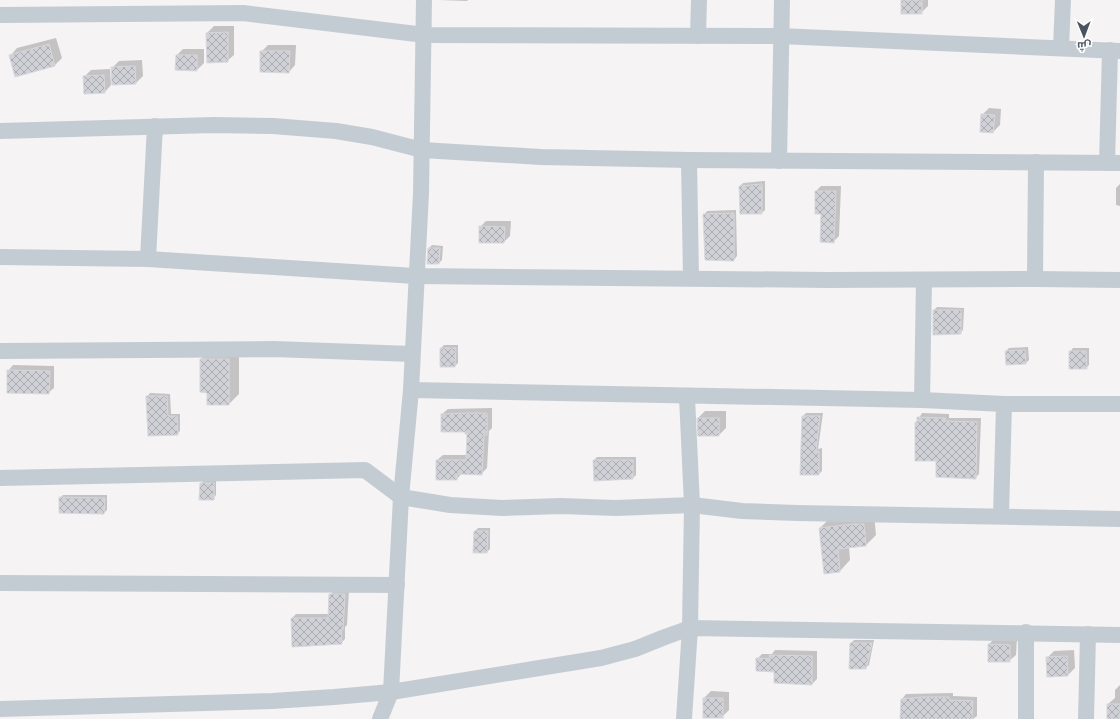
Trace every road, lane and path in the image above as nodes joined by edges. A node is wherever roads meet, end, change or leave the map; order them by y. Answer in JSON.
{"nodes":[{"id":1,"x":424,"y":0,"type":"edge"},
{"id":2,"x":699,"y":0,"type":"edge"},
{"id":3,"x":782,"y":0,"type":"edge"},
{"id":4,"x":1064,"y":0,"type":"edge"},
{"id":5,"x":156,"y":6,"type":"edge"},
{"id":6,"x":243,"y":6,"type":"edge"},
{"id":7,"x":0,"y":15,"type":"edge"},
{"id":8,"x":425,"y":35,"type":"junction"},
{"id":9,"x":698,"y":36,"type":"junction"},
{"id":10,"x":780,"y":36,"type":"junction"},
{"id":11,"x":1062,"y":48,"type":"junction"},
{"id":12,"x":1115,"y":50,"type":"edge"},
{"id":13,"x":155,"y":126,"type":"junction"},
{"id":14,"x":0,"y":131,"type":"edge"},
{"id":15,"x":422,"y":150,"type":"junction"},
{"id":16,"x":689,"y":160,"type":"junction"},
{"id":17,"x":779,"y":161,"type":"junction"},
{"id":18,"x":1036,"y":162,"type":"junction"},
{"id":19,"x":1113,"y":163,"type":"edge"},
{"id":20,"x":0,"y":257,"type":"edge"},
{"id":21,"x":148,"y":259,"type":"junction"},
{"id":22,"x":415,"y":276,"type":"junction"},
{"id":23,"x":691,"y":278,"type":"junction"},
{"id":24,"x":1035,"y":279,"type":"junction"},
{"id":25,"x":924,"y":280,"type":"junction"},
{"id":26,"x":1120,"y":280,"type":"edge"},
{"id":27,"x":0,"y":351,"type":"edge"},
{"id":28,"x":412,"y":354,"type":"junction"},
{"id":29,"x":410,"y":390,"type":"junction"},
{"id":30,"x":687,"y":397,"type":"junction"},
{"id":31,"x":922,"y":400,"type":"junction"},
{"id":32,"x":1004,"y":404,"type":"junction"},
{"id":33,"x":1120,"y":404,"type":"edge"},
{"id":34,"x":0,"y":478,"type":"edge"},
{"id":35,"x":401,"y":498,"type":"junction"},
{"id":36,"x":692,"y":505,"type":"junction"},
{"id":37,"x":1001,"y":516,"type":"junction"},
{"id":38,"x":1120,"y":519,"type":"edge"},
{"id":39,"x":0,"y":582,"type":"edge"},
{"id":40,"x":398,"y":586,"type":"junction"},
{"id":41,"x":690,"y":628,"type":"junction"},
{"id":42,"x":1026,"y":632,"type":"junction"},
{"id":43,"x":1088,"y":634,"type":"junction"},
{"id":44,"x":1120,"y":634,"type":"edge"},
{"id":45,"x":391,"y":692,"type":"junction"},
{"id":46,"x":0,"y":709,"type":"edge"},
{"id":47,"x":380,"y":719,"type":"edge"},
{"id":48,"x":684,"y":719,"type":"edge"},
{"id":49,"x":1026,"y":719,"type":"edge"},
{"id":50,"x":1086,"y":719,"type":"edge"}],
"edges":[{"from":1,"to":8,"type":"street"},
{"from":2,"to":9,"type":"street"},
{"from":3,"to":10,"type":"street"},
{"from":4,"to":11,"type":"street"},
{"from":5,"to":6,"type":"street"},
{"from":5,"to":7,"type":"street"},
{"from":6,"to":8,"type":"street"},
{"from":8,"to":9,"type":"street"},
{"from":8,"to":15,"type":"street"},
{"from":9,"to":10,"type":"street"},
{"from":10,"to":11,"type":"street"},
{"from":10,"to":17,"type":"street"},
{"from":11,"to":12,"type":"street"},
{"from":12,"to":19,"type":"street"},
{"from":13,"to":14,"type":"street"},
{"from":13,"to":15,"type":"street"},
{"from":13,"to":21,"type":"street"},
{"from":15,"to":16,"type":"street"},
{"from":15,"to":22,"type":"street"},
{"from":16,"to":17,"type":"street"},
{"from":16,"to":23,"type":"street"},
{"from":17,"to":18,"type":"street"},
{"from":18,"to":19,"type":"street"},
{"from":18,"to":24,"type":"street"},
{"from":20,"to":21,"type":"street"},
{"from":21,"to":22,"type":"street"},
{"from":22,"to":23,"type":"street"},
{"from":22,"to":28,"type":"street"},
{"from":23,"to":25,"type":"street"},
{"from":24,"to":25,"type":"street"},
{"from":24,"to":26,"type":"street"},
{"from":25,"to":31,"type":"street"},
{"from":27,"to":28,"type":"street"},
{"from":28,"to":29,"type":"street"},
{"from":29,"to":30,"type":"street"},
{"from":29,"to":35,"type":"street"},
{"from":30,"to":31,"type":"street"},
{"from":30,"to":36,"type":"street"},
{"from":31,"to":32,"type":"street"},
{"from":32,"to":33,"type":"street"},
{"from":32,"to":37,"type":"street"},
{"from":34,"to":35,"type":"street"},
{"from":35,"to":36,"type":"street"},
{"from":35,"to":40,"type":"street"},
{"from":36,"to":37,"type":"street"},
{"from":36,"to":41,"type":"street"},
{"from":37,"to":38,"type":"street"},
{"from":39,"to":40,"type":"street"},
{"from":40,"to":45,"type":"street"},
{"from":41,"to":42,"type":"street"},
{"from":41,"to":45,"type":"street"},
{"from":41,"to":48,"type":"street"},
{"from":42,"to":43,"type":"street"},
{"from":42,"to":49,"type":"street"},
{"from":43,"to":44,"type":"street"},
{"from":43,"to":50,"type":"street"},
{"from":45,"to":46,"type":"street"},
{"from":45,"to":47,"type":"street"}]}
